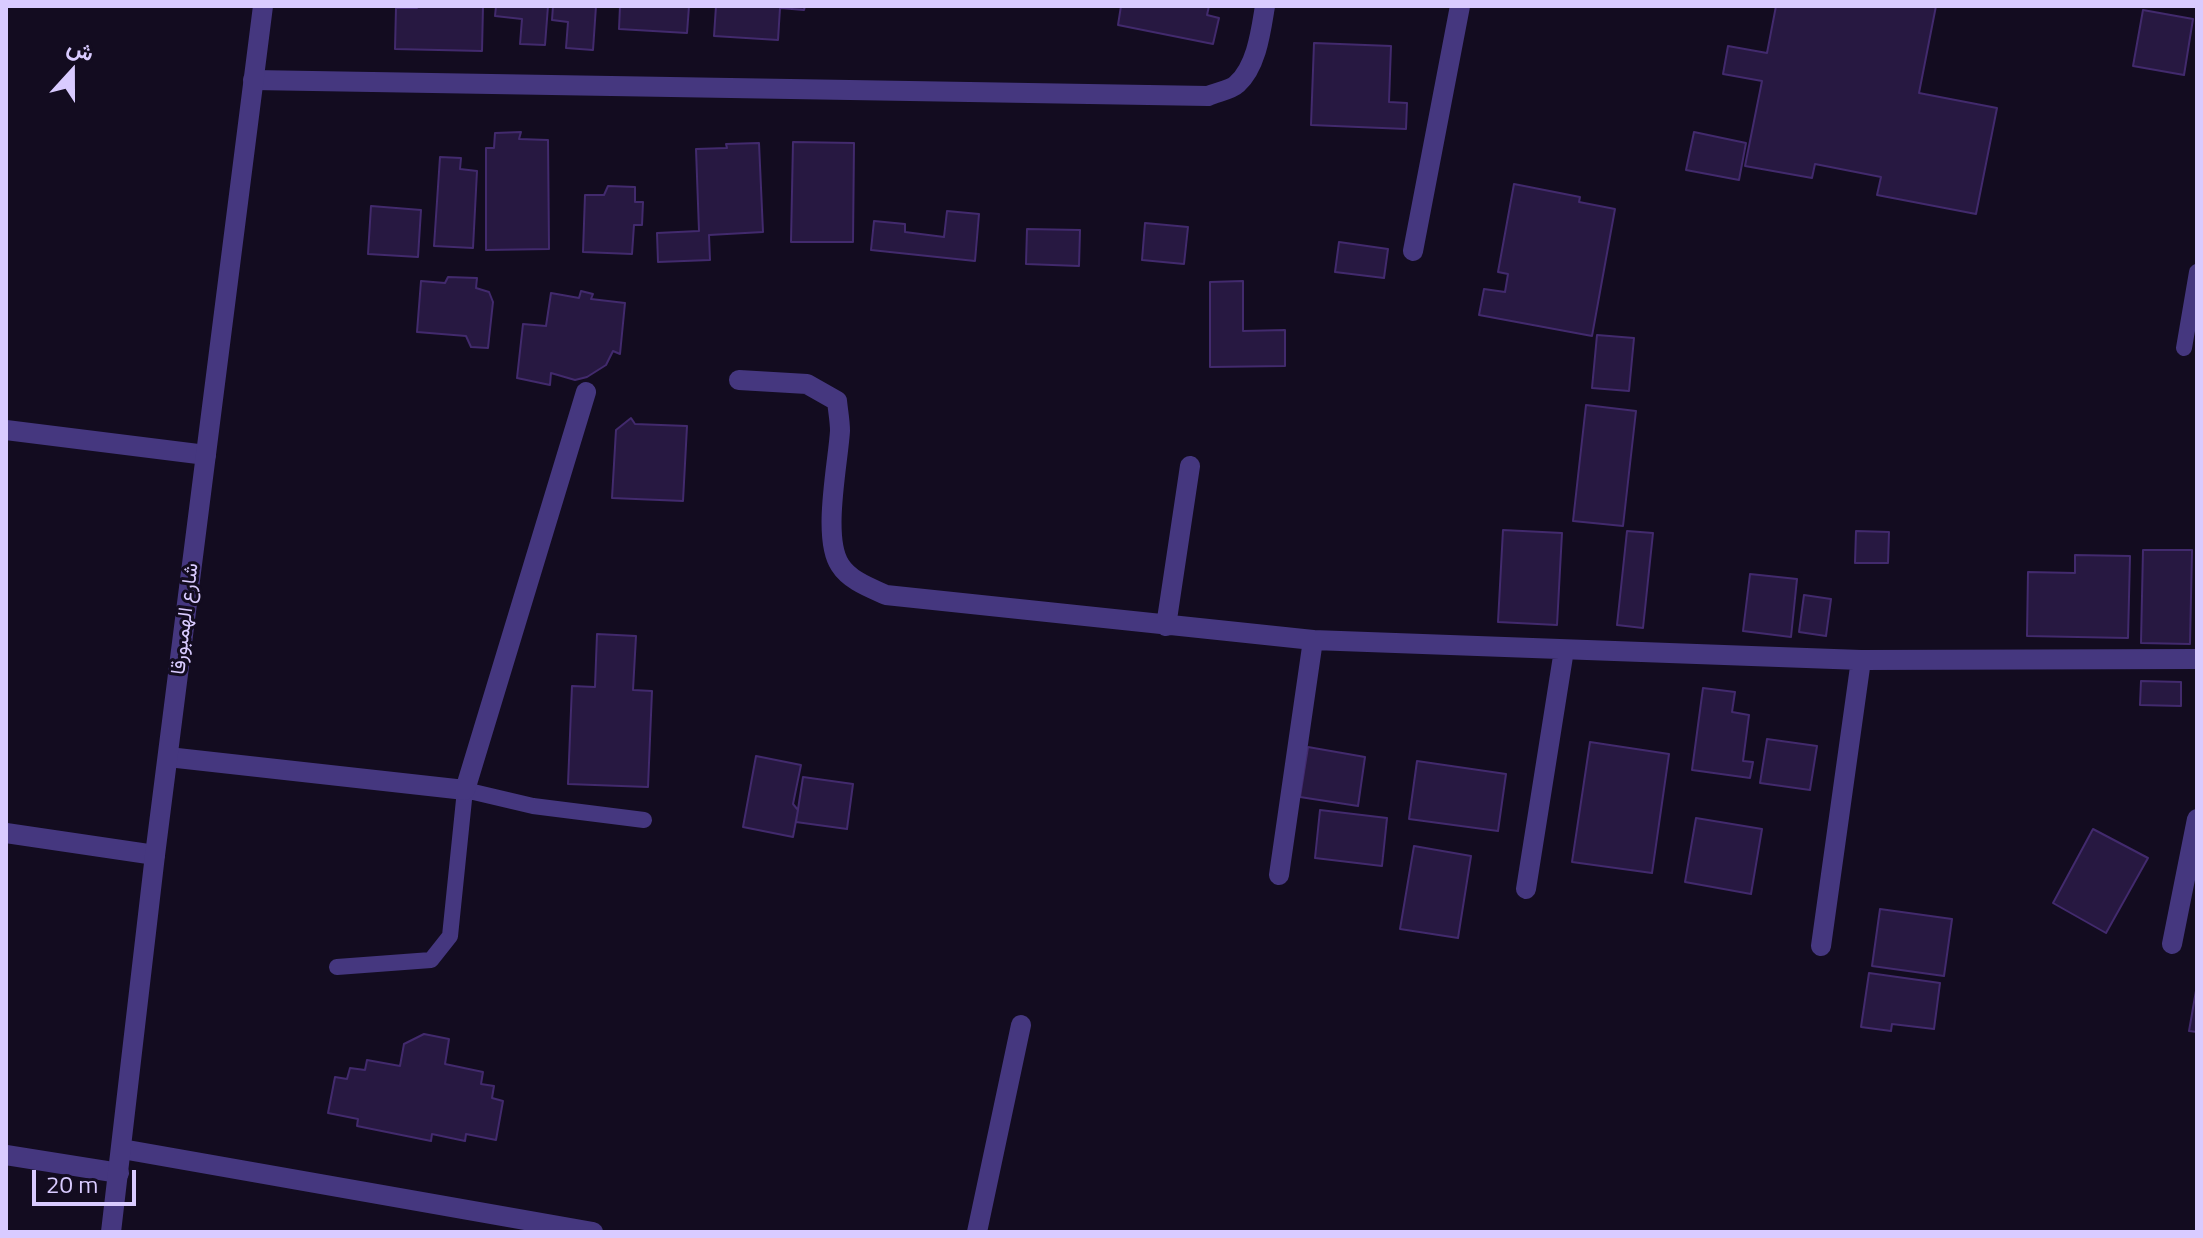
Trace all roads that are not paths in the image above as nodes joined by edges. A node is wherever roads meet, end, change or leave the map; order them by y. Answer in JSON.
{"nodes":[{"id":1,"x":263,"y":6,"type":"edge"},
{"id":2,"x":1265,"y":6,"type":"edge"},
{"id":3,"x":1460,"y":6,"type":"edge"},
{"id":4,"x":253,"y":80,"type":"junction"},
{"id":5,"x":1413,"y":251,"type":"dead end"},
{"id":6,"x":2197,"y":272,"type":"edge"},
{"id":7,"x":2184,"y":348,"type":"dead end"},
{"id":8,"x":739,"y":380,"type":"dead end"},
{"id":9,"x":586,"y":392,"type":"dead end"},
{"id":10,"x":6,"y":430,"type":"edge"},
{"id":11,"x":206,"y":455,"type":"junction"},
{"id":12,"x":1190,"y":466,"type":"dead end"},
{"id":13,"x":1166,"y":626,"type":"junction"},
{"id":14,"x":1313,"y":640,"type":"junction"},
{"id":15,"x":1564,"y":650,"type":"junction"},
{"id":16,"x":2197,"y":659,"type":"edge"},
{"id":17,"x":1861,"y":660,"type":"junction"},
{"id":18,"x":168,"y":757,"type":"junction"},
{"id":19,"x":465,"y":790,"type":"junction"},
{"id":20,"x":2197,"y":819,"type":"edge"},
{"id":21,"x":644,"y":820,"type":"dead end"},
{"id":22,"x":6,"y":833,"type":"edge"},
{"id":23,"x":155,"y":855,"type":"junction"},
{"id":24,"x":1279,"y":875,"type":"dead end"},
{"id":25,"x":1526,"y":889,"type":"dead end"},
{"id":26,"x":2172,"y":944,"type":"dead end"},
{"id":27,"x":1821,"y":946,"type":"dead end"},
{"id":28,"x":337,"y":967,"type":"dead end"},
{"id":29,"x":1021,"y":1025,"type":"dead end"},
{"id":30,"x":122,"y":1149,"type":"junction"},
{"id":31,"x":6,"y":1155,"type":"edge"},
{"id":32,"x":119,"y":1173,"type":"junction"},
{"id":33,"x":111,"y":1232,"type":"edge"},
{"id":34,"x":593,"y":1232,"type":"edge"},
{"id":35,"x":977,"y":1232,"type":"edge"}],
"edges":[{"from":1,"to":4,"type":"street","name":"شارع الهمبورقا"},
{"from":2,"to":4,"type":"street"},
{"from":3,"to":5,"type":"street"},
{"from":4,"to":11,"type":"street","name":"شارع الهمبورقا"},
{"from":6,"to":7,"type":"lane"},
{"from":8,"to":13,"type":"street"},
{"from":9,"to":19,"type":"street"},
{"from":10,"to":11,"type":"street"},
{"from":11,"to":18,"type":"street","name":"شارع الهمبورقا"},
{"from":12,"to":13,"type":"street"},
{"from":13,"to":14,"type":"street"},
{"from":14,"to":15,"type":"street"},
{"from":14,"to":24,"type":"street"},
{"from":15,"to":17,"type":"street"},
{"from":15,"to":25,"type":"street"},
{"from":16,"to":17,"type":"street"},
{"from":17,"to":27,"type":"street"},
{"from":18,"to":19,"type":"street"},
{"from":18,"to":23,"type":"street","name":"شارع الهمبورقا"},
{"from":19,"to":21,"type":"lane"},
{"from":19,"to":28,"type":"lane"},
{"from":20,"to":26,"type":"street"},
{"from":22,"to":23,"type":"street"},
{"from":23,"to":30,"type":"street","name":"شارع الهمبورقا"},
{"from":29,"to":35,"type":"street"},
{"from":30,"to":32,"type":"street","name":"شارع الهمبورقا"},
{"from":30,"to":34,"type":"street"},
{"from":31,"to":32,"type":"street"},
{"from":32,"to":33,"type":"street","name":"شارع الهمبورقا"}]}
